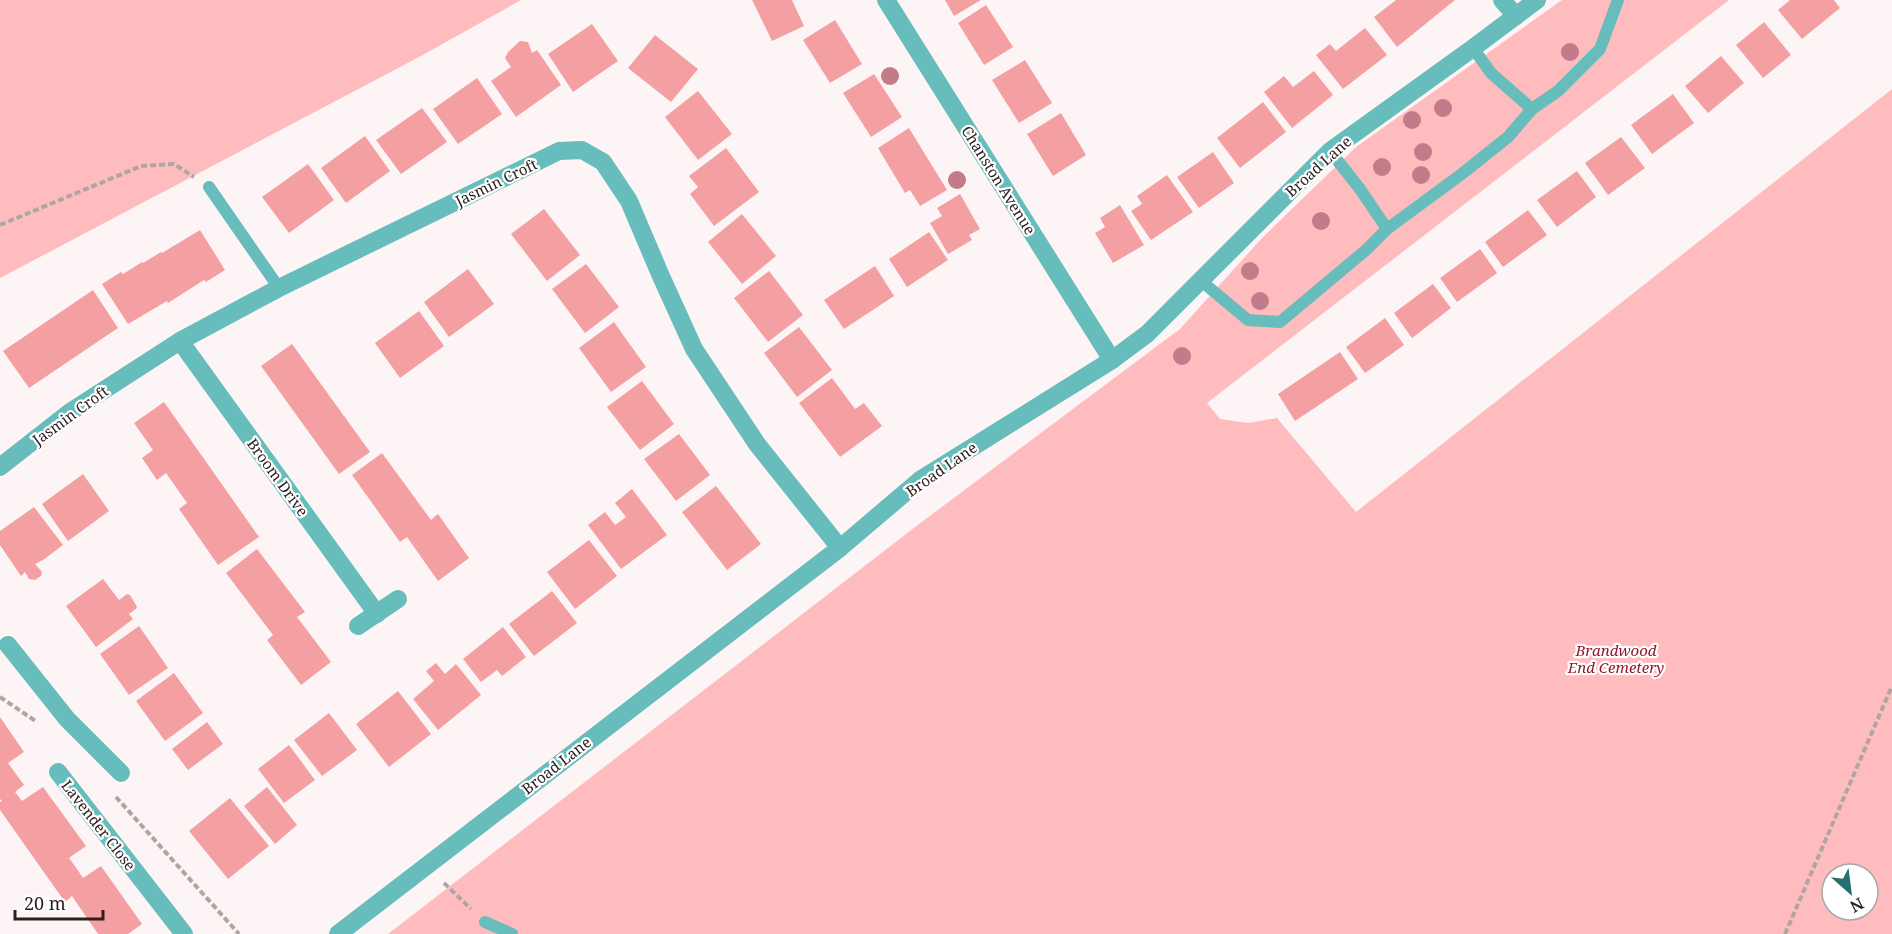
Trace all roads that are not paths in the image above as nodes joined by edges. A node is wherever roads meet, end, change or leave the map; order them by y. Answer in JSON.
{"nodes":[{"id":1,"x":886,"y":0,"type":"edge"},
{"id":2,"x":1502,"y":0,"type":"edge"},
{"id":3,"x":1537,"y":0,"type":"edge"},
{"id":4,"x":1618,"y":0,"type":"edge"},
{"id":5,"x":1516,"y":16,"type":"junction"},
{"id":6,"x":1473,"y":48,"type":"junction"},
{"id":7,"x":1532,"y":109,"type":"junction"},
{"id":8,"x":1330,"y":151,"type":"junction"},
{"id":9,"x":209,"y":187,"type":"road end"},
{"id":10,"x":1387,"y":228,"type":"junction"},
{"id":11,"x":1200,"y":280,"type":"junction"},
{"id":12,"x":279,"y":288,"type":"junction"},
{"id":13,"x":180,"y":341,"type":"junction"},
{"id":14,"x":1112,"y":360,"type":"junction"},
{"id":15,"x":0,"y":467,"type":"edge"},
{"id":16,"x":840,"y":548,"type":"junction"},
{"id":17,"x":398,"y":599,"type":"dead end"},
{"id":18,"x":377,"y":614,"type":"junction"},
{"id":19,"x":358,"y":626,"type":"dead end"},
{"id":20,"x":3,"y":643,"type":"edge"},
{"id":21,"x":58,"y":772,"type":"dead end"},
{"id":22,"x":121,"y":773,"type":"dead end"},
{"id":23,"x":485,"y":922,"type":"road end"},
{"id":24,"x":184,"y":934,"type":"edge"},
{"id":25,"x":338,"y":934,"type":"edge"},
{"id":26,"x":512,"y":934,"type":"edge"}],
"edges":[{"from":1,"to":14,"type":"street","name":"Chanston Avenue"},
{"from":2,"to":5,"type":"street"},
{"from":3,"to":5,"type":"street","name":"Broad Lane"},
{"from":4,"to":7,"type":"lane"},
{"from":5,"to":6,"type":"street","name":"Broad Lane"},
{"from":6,"to":7,"type":"lane"},
{"from":6,"to":8,"type":"street","name":"Broad Lane"},
{"from":7,"to":10,"type":"lane"},
{"from":8,"to":10,"type":"lane"},
{"from":8,"to":11,"type":"street","name":"Broad Lane"},
{"from":9,"to":12,"type":"lane"},
{"from":10,"to":11,"type":"lane"},
{"from":11,"to":14,"type":"street","name":"Broad Lane"},
{"from":12,"to":13,"type":"street","name":"Jasmin Croft"},
{"from":12,"to":16,"type":"street","name":"Jasmin Croft"},
{"from":13,"to":15,"type":"street","name":"Jasmin Croft"},
{"from":13,"to":18,"type":"street","name":"Broom Drive"},
{"from":14,"to":16,"type":"street","name":"Broad Lane"},
{"from":16,"to":25,"type":"street","name":"Broad Lane"},
{"from":17,"to":18,"type":"street"},
{"from":18,"to":19,"type":"street"},
{"from":20,"to":22,"type":"street"},
{"from":21,"to":24,"type":"street","name":"Lavender Close"},
{"from":23,"to":26,"type":"lane"}]}
